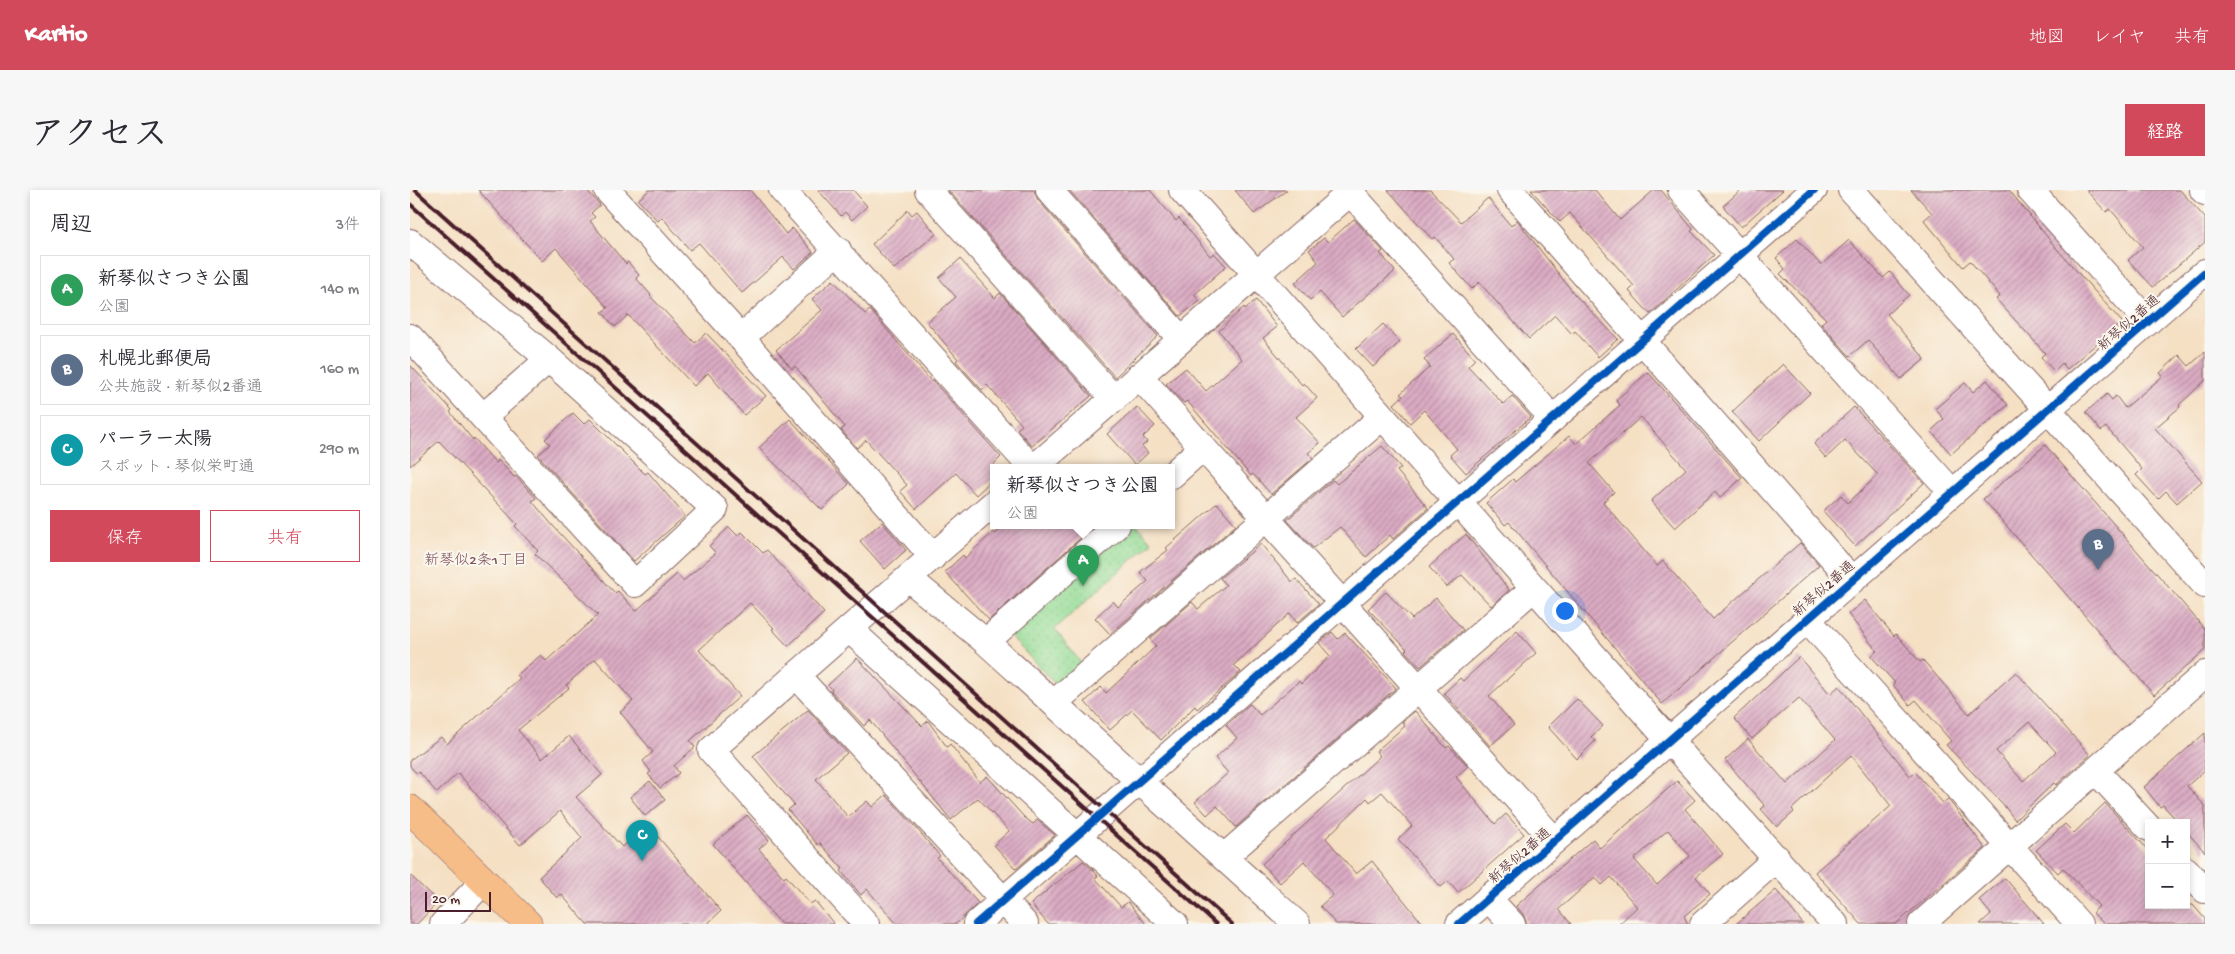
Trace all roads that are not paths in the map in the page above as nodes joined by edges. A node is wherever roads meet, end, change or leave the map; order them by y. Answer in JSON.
{"nodes":[{"id":1,"x":607,"y":190,"type":"edge"},
{"id":2,"x":782,"y":190,"type":"edge"},
{"id":3,"x":928,"y":190,"type":"edge"},
{"id":4,"x":1049,"y":190,"type":"edge"},
{"id":5,"x":1182,"y":190,"type":"edge"},
{"id":6,"x":1681,"y":190,"type":"edge"},
{"id":7,"x":1814,"y":190,"type":"edge"},
{"id":8,"x":1851,"y":190,"type":"edge"},
{"id":9,"x":2030,"y":190,"type":"edge"},
{"id":10,"x":1351,"y":191,"type":"edge"},
{"id":11,"x":1513,"y":191,"type":"edge"},
{"id":12,"x":410,"y":242,"type":"edge"},
{"id":13,"x":838,"y":250,"type":"junction"},
{"id":14,"x":1739,"y":257,"type":"junction"},
{"id":15,"x":2205,"y":272,"type":"edge"},
{"id":16,"x":1256,"y":274,"type":"junction"},
{"id":17,"x":2148,"y":322,"type":"junction"},
{"id":18,"x":410,"y":337,"type":"edge"},
{"id":19,"x":740,"y":338,"type":"junction"},
{"id":20,"x":1182,"y":340,"type":"junction"},
{"id":21,"x":1642,"y":342,"type":"junction"},
{"id":22,"x":548,"y":359,"type":"junction"},
{"id":23,"x":1139,"y":376,"type":"junction"},
{"id":24,"x":1114,"y":399,"type":"junction"},
{"id":25,"x":2048,"y":409,"type":"junction"},
{"id":26,"x":484,"y":416,"type":"junction"},
{"id":27,"x":1382,"y":417,"type":"junction"},
{"id":28,"x":1552,"y":419,"type":"junction"},
{"id":29,"x":1202,"y":448,"type":"junction"},
{"id":30,"x":1030,"y":464,"type":"edge"},
{"id":31,"x":1037,"y":464,"type":"edge"},
{"id":32,"x":1175,"y":473,"type":"edge"},
{"id":33,"x":1952,"y":492,"type":"junction"},
{"id":34,"x":1457,"y":502,"type":"junction"},
{"id":35,"x":990,"y":507,"type":"edge"},
{"id":36,"x":1265,"y":519,"type":"junction"},
{"id":37,"x":1113,"y":529,"type":"edge"},
{"id":38,"x":933,"y":557,"type":"junction"},
{"id":39,"x":908,"y":578,"type":"junction"},
{"id":40,"x":1852,"y":580,"type":"junction"},
{"id":41,"x":2205,"y":584,"type":"edge"},
{"id":42,"x":1534,"y":588,"type":"junction"},
{"id":43,"x":1343,"y":602,"type":"junction"},
{"id":44,"x":1807,"y":619,"type":"junction"},
{"id":45,"x":849,"y":629,"type":"junction"},
{"id":46,"x":986,"y":642,"type":"junction"},
{"id":47,"x":2205,"y":674,"type":"edge"},
{"id":48,"x":796,"y":675,"type":"junction"},
{"id":49,"x":1420,"y":688,"type":"junction"},
{"id":50,"x":1054,"y":703,"type":"junction"},
{"id":51,"x":1669,"y":740,"type":"junction"},
{"id":52,"x":2096,"y":771,"type":"junction"},
{"id":53,"x":1140,"y":781,"type":"junction"},
{"id":54,"x":410,"y":810,"type":"edge"},
{"id":55,"x":2145,"y":824,"type":"edge"},
{"id":56,"x":1077,"y":835,"type":"junction"},
{"id":57,"x":1554,"y":840,"type":"junction"},
{"id":58,"x":2010,"y":846,"type":"junction"},
{"id":59,"x":1224,"y":857,"type":"junction"},
{"id":60,"x":1777,"y":858,"type":"junction"},
{"id":61,"x":484,"y":881,"type":"junction"},
{"id":62,"x":1488,"y":898,"type":"junction"},
{"id":63,"x":1003,"y":900,"type":"junction"},
{"id":64,"x":443,"y":924,"type":"edge"},
{"id":65,"x":528,"y":924,"type":"edge"},
{"id":66,"x":866,"y":924,"type":"edge"},
{"id":67,"x":976,"y":924,"type":"edge"},
{"id":68,"x":1024,"y":924,"type":"edge"},
{"id":69,"x":1175,"y":924,"type":"edge"},
{"id":70,"x":1297,"y":924,"type":"edge"},
{"id":71,"x":1458,"y":924,"type":"edge"},
{"id":72,"x":1512,"y":924,"type":"edge"},
{"id":73,"x":1703,"y":924,"type":"edge"},
{"id":74,"x":1835,"y":924,"type":"edge"},
{"id":75,"x":1921,"y":924,"type":"edge"},
{"id":76,"x":2079,"y":924,"type":"edge"}],
"edges":[{"from":1,"to":19,"type":"street"},
{"from":2,"to":13,"type":"street"},
{"from":3,"to":24,"type":"street"},
{"from":4,"to":20,"type":"street"},
{"from":5,"to":16,"type":"street"},
{"from":6,"to":14,"type":"street"},
{"from":7,"to":14,"type":"street"},
{"from":8,"to":25,"type":"street"},
{"from":9,"to":17,"type":"street"},
{"from":10,"to":16,"type":"street"},
{"from":10,"to":28,"type":"street"},
{"from":11,"to":21,"type":"street"},
{"from":12,"to":22,"type":"street"},
{"from":13,"to":19,"type":"street"},
{"from":13,"to":30,"type":"street"},
{"from":14,"to":21,"type":"street"},
{"from":14,"to":33,"type":"street"},
{"from":15,"to":17,"type":"street","name":"新琴似2番通"},
{"from":16,"to":20,"type":"street"},
{"from":16,"to":27,"type":"street"},
{"from":17,"to":25,"type":"street","name":"新琴似2番通"},
{"from":18,"to":26,"type":"street"},
{"from":19,"to":38,"type":"street"},
{"from":20,"to":23,"type":"street"},
{"from":21,"to":28,"type":"street"},
{"from":21,"to":40,"type":"street"},
{"from":22,"to":26,"type":"street"},
{"from":22,"to":26,"type":"street"},
{"from":23,"to":24,"type":"street"},
{"from":23,"to":29,"type":"street"},
{"from":24,"to":31,"type":"street"},
{"from":25,"to":33,"type":"street","name":"新琴似2番通"},
{"from":25,"to":41,"type":"street"},
{"from":27,"to":34,"type":"street"},
{"from":27,"to":36,"type":"street"},
{"from":28,"to":34,"type":"street"},
{"from":29,"to":32,"type":"street"},
{"from":29,"to":36,"type":"street"},
{"from":33,"to":40,"type":"street","name":"新琴似2番通"},
{"from":34,"to":42,"type":"street"},
{"from":34,"to":43,"type":"street"},
{"from":35,"to":38,"type":"street"},
{"from":36,"to":43,"type":"street"},
{"from":36,"to":50,"type":"street"},
{"from":37,"to":46,"type":"street"},
{"from":38,"to":39,"type":"street"},
{"from":39,"to":45,"type":"street"},
{"from":39,"to":46,"type":"street"},
{"from":40,"to":44,"type":"street","name":"新琴似2番通"},
{"from":42,"to":49,"type":"street"},
{"from":42,"to":51,"type":"street"},
{"from":43,"to":49,"type":"street"},
{"from":43,"to":53,"type":"street"},
{"from":44,"to":51,"type":"street","name":"新琴似2番通"},
{"from":44,"to":58,"type":"street"},
{"from":45,"to":48,"type":"street"},
{"from":45,"to":56,"type":"street"},
{"from":46,"to":50,"type":"street"},
{"from":47,"to":52,"type":"street"},
{"from":48,"to":63,"type":"street"},
{"from":48,"to":66,"type":"street"},
{"from":49,"to":57,"type":"street"},
{"from":49,"to":59,"type":"street"},
{"from":50,"to":53,"type":"street"},
{"from":51,"to":57,"type":"street","name":"新琴似2番通"},
{"from":51,"to":60,"type":"street"},
{"from":52,"to":55,"type":"street"},
{"from":52,"to":58,"type":"street"},
{"from":53,"to":56,"type":"street"},
{"from":53,"to":59,"type":"street"},
{"from":54,"to":61,"type":"main road"},
{"from":56,"to":63,"type":"street"},
{"from":56,"to":69,"type":"street"},
{"from":57,"to":62,"type":"street","name":"新琴似2番通"},
{"from":58,"to":75,"type":"street"},
{"from":58,"to":76,"type":"street"},
{"from":59,"to":70,"type":"street"},
{"from":60,"to":73,"type":"street"},
{"from":60,"to":74,"type":"street"},
{"from":61,"to":64,"type":"street"},
{"from":61,"to":65,"type":"main road"},
{"from":62,"to":71,"type":"street","name":"新琴似2番通"},
{"from":62,"to":72,"type":"street"},
{"from":63,"to":67,"type":"street"},
{"from":63,"to":68,"type":"street"}]}
